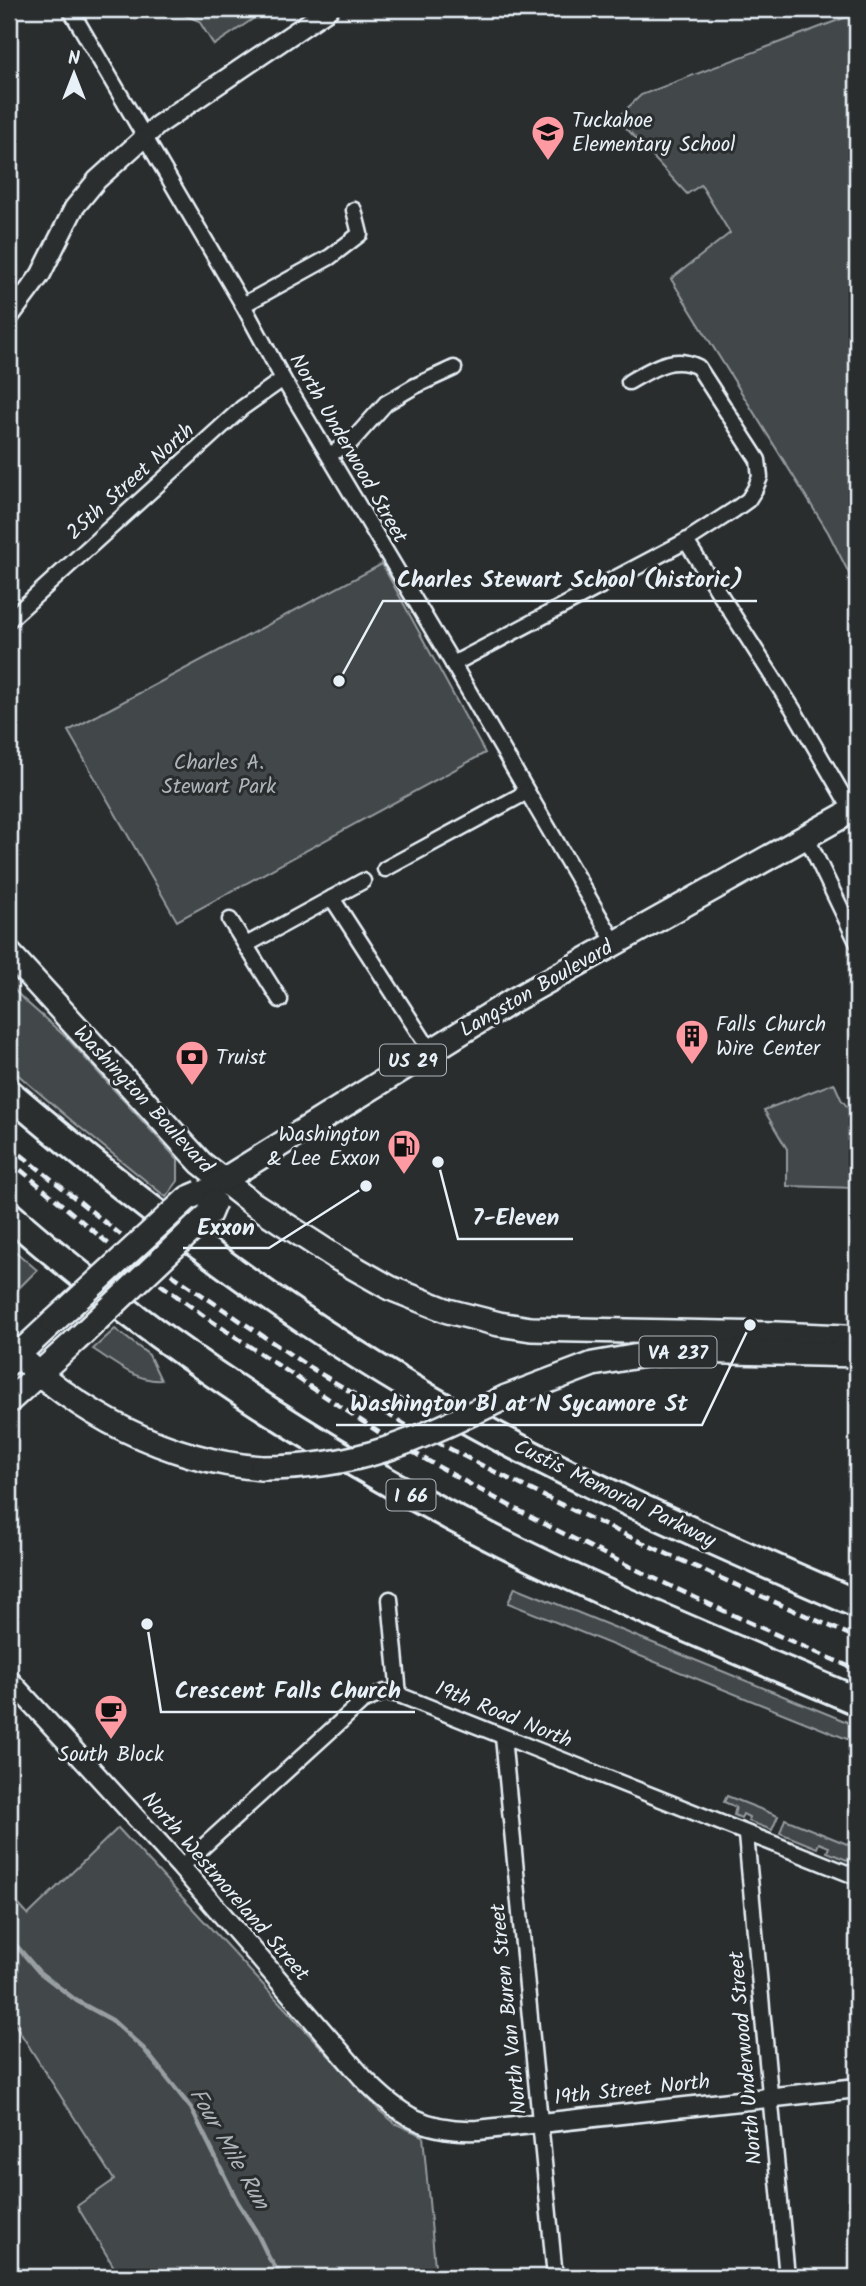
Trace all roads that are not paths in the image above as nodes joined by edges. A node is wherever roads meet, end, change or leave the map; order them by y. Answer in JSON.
{"nodes":[{"id":1,"x":70,"y":9,"type":"edge"},
{"id":2,"x":329,"y":9,"type":"edge"},
{"id":3,"x":144,"y":138,"type":"junction"},
{"id":4,"x":354,"y":209,"type":"dead end"},
{"id":5,"x":243,"y":305,"type":"junction"},
{"id":6,"x":9,"y":317,"type":"edge"},
{"id":7,"x":454,"y":368,"type":"dead end"},
{"id":8,"x":283,"y":379,"type":"junction"},
{"id":9,"x":629,"y":382,"type":"dead end"},
{"id":10,"x":329,"y":455,"type":"junction"},
{"id":11,"x":686,"y":541,"type":"junction"},
{"id":12,"x":9,"y":620,"type":"edge"},
{"id":13,"x":453,"y":664,"type":"junction"},
{"id":14,"x":527,"y":792,"type":"junction"},
{"id":15,"x":855,"y":810,"type":"edge"},
{"id":16,"x":807,"y":838,"type":"junction"},
{"id":17,"x":385,"y":869,"type":"dead end"},
{"id":18,"x":363,"y":881,"type":"dead end"},
{"id":19,"x":332,"y":898,"type":"junction"},
{"id":20,"x":230,"y":920,"type":"dead end"},
{"id":21,"x":857,"y":942,"type":"edge"},
{"id":22,"x":615,"y":943,"type":"junction"},
{"id":23,"x":246,"y":945,"type":"junction"},
{"id":24,"x":9,"y":953,"type":"edge"},
{"id":25,"x":280,"y":1000,"type":"dead end"},
{"id":26,"x":430,"y":1050,"type":"junction"},
{"id":27,"x":9,"y":1093,"type":"edge"},
{"id":28,"x":212,"y":1192,"type":"junction"},
{"id":29,"x":9,"y":1215,"type":"edge"},
{"id":30,"x":857,"y":1340,"type":"edge"},
{"id":31,"x":12,"y":1355,"type":"edge"},
{"id":32,"x":857,"y":1355,"type":"edge"},
{"id":33,"x":39,"y":1374,"type":"junction"},
{"id":34,"x":9,"y":1401,"type":"edge"},
{"id":35,"x":390,"y":1599,"type":"dead end"},
{"id":36,"x":857,"y":1604,"type":"edge"},
{"id":37,"x":9,"y":1679,"type":"edge"},
{"id":38,"x":399,"y":1695,"type":"junction"},
{"id":39,"x":857,"y":1701,"type":"edge"},
{"id":40,"x":503,"y":1737,"type":"junction"},
{"id":41,"x":746,"y":1835,"type":"junction"},
{"id":42,"x":181,"y":1867,"type":"junction"},
{"id":43,"x":857,"y":1877,"type":"edge"},
{"id":44,"x":857,"y":2088,"type":"edge"},
{"id":45,"x":770,"y":2097,"type":"junction"},
{"id":46,"x":413,"y":2119,"type":"joint"},
{"id":47,"x":541,"y":2122,"type":"junction"},
{"id":48,"x":555,"y":2277,"type":"edge"},
{"id":49,"x":787,"y":2277,"type":"edge"}],
"edges":[{"from":1,"to":3,"type":"street","name":"North Underwood Street"},
{"from":2,"to":3,"type":"street"},
{"from":3,"to":5,"type":"street","name":"North Underwood Street"},
{"from":3,"to":6,"type":"street"},
{"from":4,"to":5,"type":"street"},
{"from":5,"to":8,"type":"street","name":"North Underwood Street"},
{"from":7,"to":10,"type":"street"},
{"from":8,"to":10,"type":"street","name":"North Underwood Street"},
{"from":8,"to":12,"type":"street","name":"25th Street North"},
{"from":9,"to":11,"type":"street"},
{"from":10,"to":13,"type":"street","name":"North Underwood Street"},
{"from":11,"to":13,"type":"street"},
{"from":11,"to":15,"type":"street"},
{"from":13,"to":14,"type":"street","name":"North Underwood Street"},
{"from":14,"to":17,"type":"street"},
{"from":14,"to":22,"type":"street","name":"North Underwood Street"},
{"from":15,"to":16,"type":"main road","name":"Langston Boulevard","number":"US 29"},
{"from":16,"to":21,"type":"street"},
{"from":16,"to":22,"type":"main road","name":"Langston Boulevard","number":"US 29"},
{"from":18,"to":19,"type":"street"},
{"from":19,"to":23,"type":"street"},
{"from":19,"to":26,"type":"street"},
{"from":20,"to":23,"type":"street"},
{"from":22,"to":26,"type":"main road","name":"Langston Boulevard","number":"US 29"},
{"from":23,"to":25,"type":"street"},
{"from":24,"to":28,"type":"main road","name":"Washington Boulevard"},
{"from":26,"to":28,"type":"main road","name":"Langston Boulevard","number":"US 29"},
{"from":27,"to":36,"type":"highway","name":"Custis Memorial Parkway"},
{"from":28,"to":30,"type":"main road","name":"Washington Boulevard","number":"VA 237"},
{"from":28,"to":31,"type":"main road","name":"Langston Boulevard","number":"US 29","bridge":true},
{"from":28,"to":33,"type":"main road","name":"Langston Boulevard","number":"US 29","bridge":true},
{"from":29,"to":39,"type":"highway","number":"I 66"},
{"from":31,"to":33,"type":"main road"},
{"from":32,"to":33,"type":"main road","number":"VA 237","bridge":true},
{"from":33,"to":34,"type":"main road","name":"Langston Boulevard","number":"US 29"},
{"from":35,"to":38,"type":"street"},
{"from":37,"to":42,"type":"street","name":"North Westmoreland Street"},
{"from":38,"to":40,"type":"street","name":"19th Road North"},
{"from":38,"to":42,"type":"street","name":"19th Road North"},
{"from":40,"to":41,"type":"street","name":"19th Road North"},
{"from":40,"to":47,"type":"street","name":"North Van Buren Street"},
{"from":41,"to":43,"type":"street","name":"19th Road North"},
{"from":41,"to":45,"type":"street","name":"North Underwood Street"},
{"from":42,"to":46,"type":"street","name":"North Westmoreland Street"},
{"from":44,"to":45,"type":"street","name":"19th Street North"},
{"from":45,"to":47,"type":"street","name":"19th Street North"},
{"from":45,"to":49,"type":"street","name":"North Underwood Street"},
{"from":46,"to":47,"type":"street","name":"19th Street North"},
{"from":47,"to":48,"type":"street","name":"North Van Buren Street"}]}
